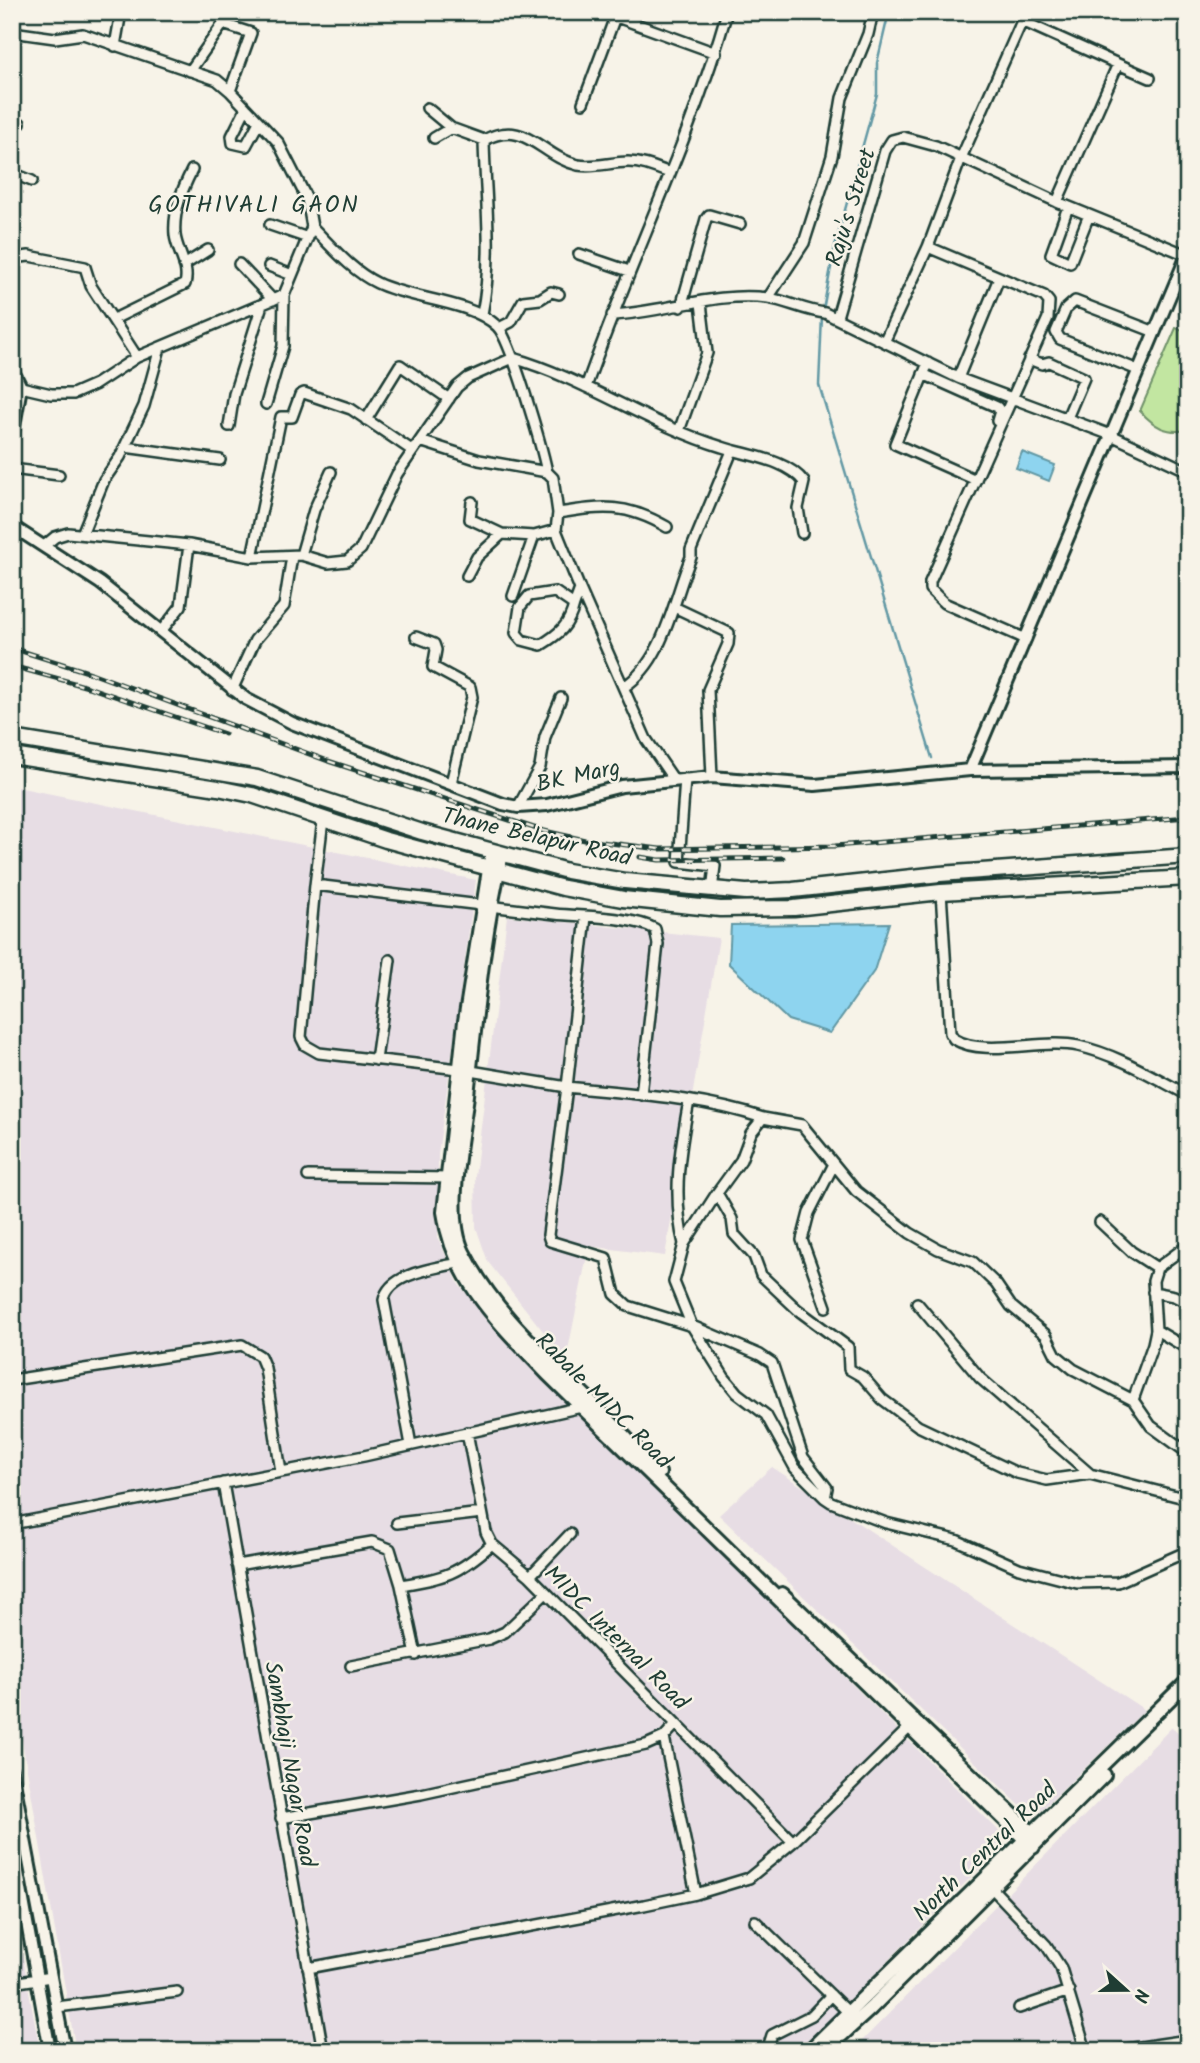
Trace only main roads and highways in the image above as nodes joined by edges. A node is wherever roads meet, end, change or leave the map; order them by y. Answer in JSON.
{"nodes":[{"id":1,"x":12,"y":738,"type":"edge"},
{"id":2,"x":12,"y":756,"type":"edge"},
{"id":3,"x":497,"y":853,"type":"junction"},
{"id":4,"x":1188,"y":856,"type":"edge"},
{"id":5,"x":493,"y":870,"type":"junction"},
{"id":6,"x":1188,"y":878,"type":"edge"},
{"id":7,"x":1188,"y":1681,"type":"edge"},
{"id":8,"x":1188,"y":1690,"type":"edge"},
{"id":9,"x":1032,"y":1840,"type":"junction"},
{"id":10,"x":988,"y":1884,"type":"junction"},
{"id":11,"x":809,"y":2051,"type":"edge"},
{"id":12,"x":824,"y":2051,"type":"edge"}],
"edges":[{"from":1,"to":3,"type":"main road","name":"Thane Belapur Road"},
{"from":2,"to":5,"type":"main road","name":"Thane Belapur Road"},
{"from":3,"to":4,"type":"main road","name":"Thane Belapur Road"},
{"from":3,"to":5,"type":"main road","name":"Rabale MIDC Road"},
{"from":5,"to":6,"type":"main road","name":"Thane Belapur Road"},
{"from":5,"to":9,"type":"main road","name":"Rabale MIDC Road"},
{"from":7,"to":9,"type":"main road","name":"North Central Road"},
{"from":8,"to":9,"type":"main road","name":"North Central Road"},
{"from":9,"to":10,"type":"main road","name":"North Central Road"},
{"from":10,"to":11,"type":"main road","name":"North Central Road"},
{"from":10,"to":12,"type":"main road","name":"North Central Road"}]}
